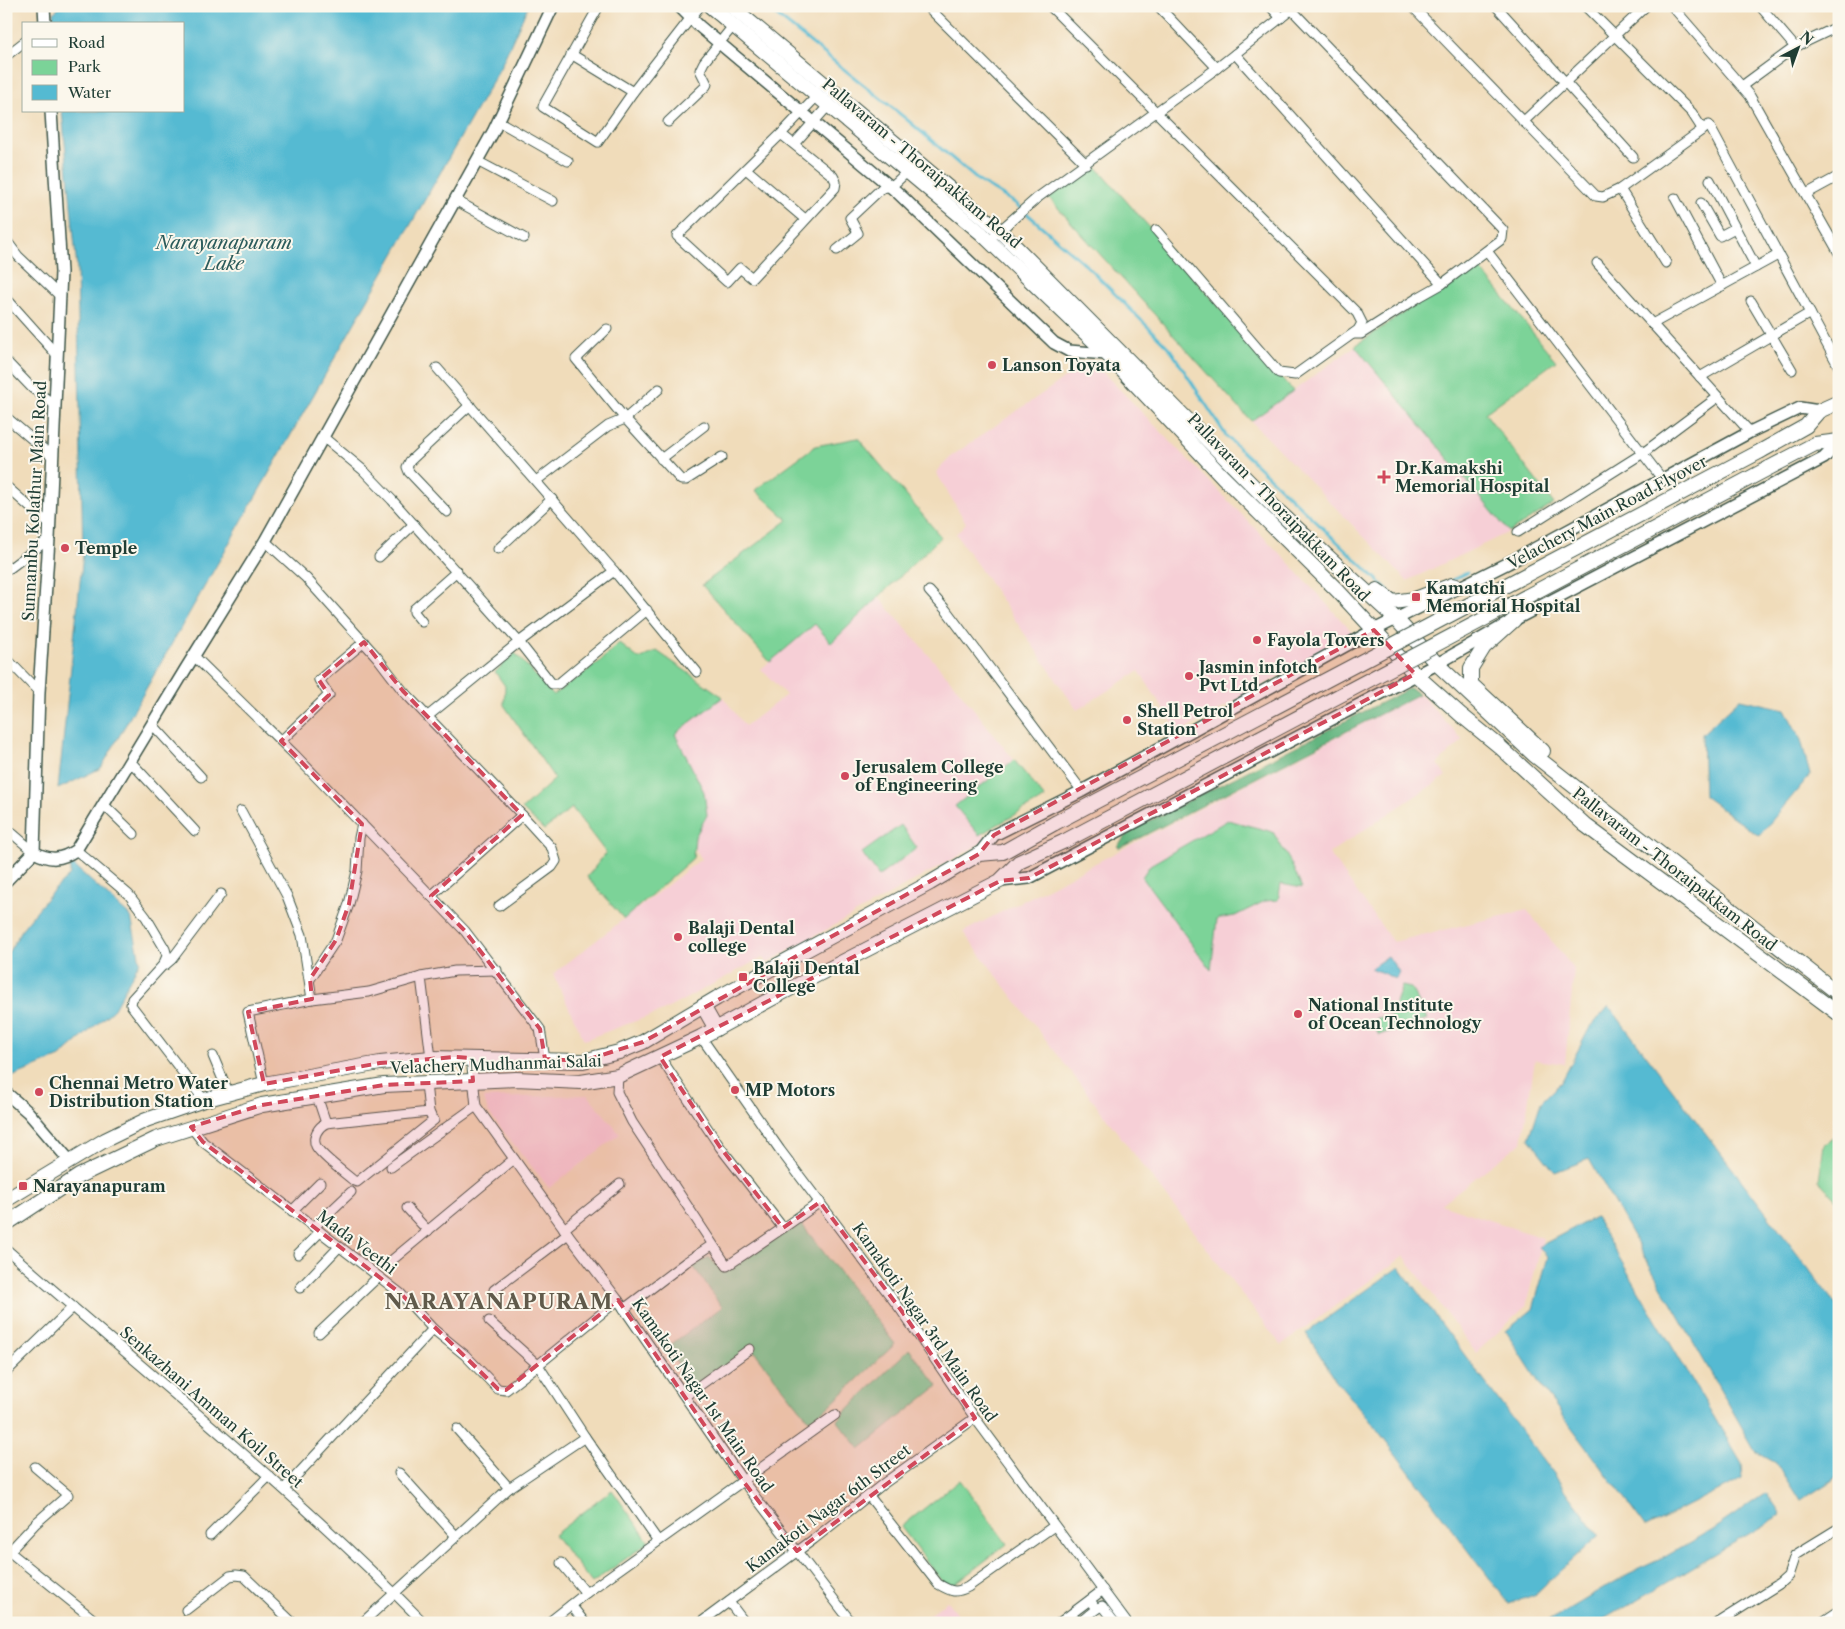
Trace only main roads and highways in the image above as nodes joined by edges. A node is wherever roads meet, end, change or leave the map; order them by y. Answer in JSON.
{"nodes":[{"id":1,"x":710,"y":6,"type":"edge"},
{"id":2,"x":731,"y":6,"type":"edge"},
{"id":3,"x":1839,"y":402,"type":"edge"},
{"id":4,"x":1839,"y":441,"type":"edge"},
{"id":5,"x":1297,"y":529,"type":"junction"},
{"id":6,"x":1460,"y":587,"type":"road end"},
{"id":7,"x":1514,"y":620,"type":"road end"},
{"id":8,"x":1514,"y":730,"type":"junction"},
{"id":9,"x":979,"y":854,"type":"joint"},
{"id":10,"x":1833,"y":990,"type":"edge"},
{"id":11,"x":703,"y":1006,"type":"junction"},
{"id":12,"x":1839,"y":1014,"type":"edge"},
{"id":13,"x":716,"y":1029,"type":"junction"},
{"id":14,"x":6,"y":1200,"type":"edge"},
{"id":15,"x":6,"y":1224,"type":"edge"}],
"edges":[{"from":1,"to":12,"type":"main road","name":"Pallavaram - Thoraipakkam Road"},
{"from":2,"to":5,"type":"main road","name":"Pallavaram - Thoraipakkam Road"},
{"from":3,"to":9,"type":"main road","name":"Velachery Main Road Flyover","bridge":true},
{"from":4,"to":13,"type":"main road","name":"Velachery Mudhanmai Salai","bridge":true},
{"from":5,"to":6,"type":"main road"},
{"from":5,"to":8,"type":"main road","name":"Pallavaram - Thoraipakkam Road"},
{"from":7,"to":8,"type":"main road"},
{"from":8,"to":10,"type":"main road","name":"Pallavaram - Thoraipakkam Road"},
{"from":9,"to":11,"type":"main road","name":"Velachery Mudhanmai Salai"},
{"from":11,"to":13,"type":"main road"},
{"from":11,"to":14,"type":"main road","name":"Velachery Mudhanmai Salai"},
{"from":13,"to":15,"type":"main road","name":"Velachery Mudhanmai Salai"}]}
